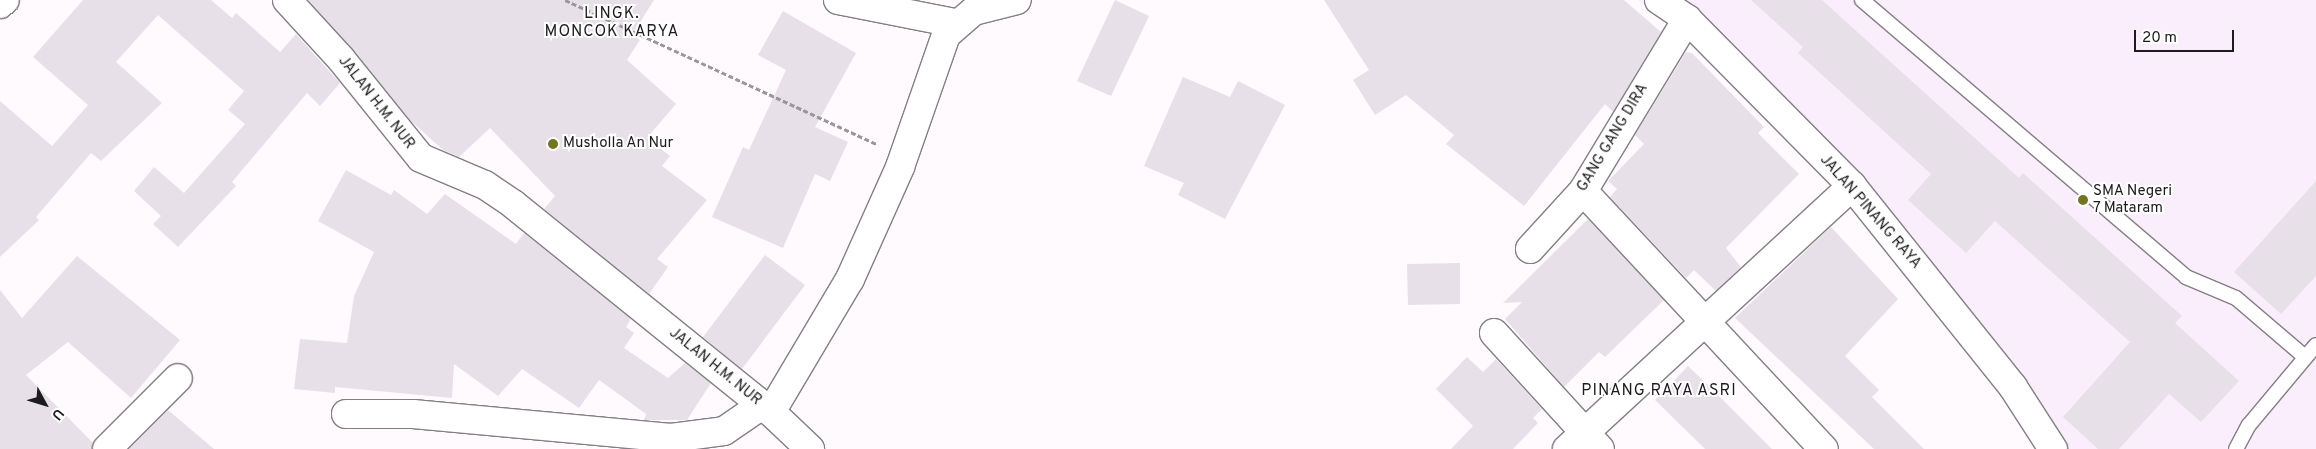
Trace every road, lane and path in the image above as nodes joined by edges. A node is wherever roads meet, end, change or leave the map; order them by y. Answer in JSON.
{"nodes":[{"id":1,"x":287,"y":0,"type":"edge"},
{"id":2,"x":565,"y":0,"type":"edge"},
{"id":3,"x":838,"y":0,"type":"edge"},
{"id":4,"x":1017,"y":0,"type":"edge"},
{"id":5,"x":1659,"y":0,"type":"edge"},
{"id":6,"x":1862,"y":0,"type":"edge"},
{"id":7,"x":1687,"y":19,"type":"junction"},
{"id":8,"x":955,"y":23,"type":"junction"},
{"id":9,"x":904,"y":156,"type":"junction"},
{"id":10,"x":1852,"y":186,"type":"junction"},
{"id":11,"x":1583,"y":191,"type":"junction"},
{"id":12,"x":1530,"y":249,"type":"dead end"},
{"id":13,"x":1706,"y":320,"type":"junction"},
{"id":14,"x":1494,"y":333,"type":"dead end"},
{"id":15,"x":2316,"y":344,"type":"edge"},
{"id":16,"x":2305,"y":357,"type":"junction"},
{"id":17,"x":178,"y":378,"type":"dead end"},
{"id":18,"x":766,"y":409,"type":"junction"},
{"id":19,"x":346,"y":414,"type":"dead end"},
{"id":20,"x":1584,"y":443,"type":"edge"},
{"id":21,"x":108,"y":449,"type":"edge"},
{"id":22,"x":810,"y":449,"type":"edge"},
{"id":23,"x":1824,"y":449,"type":"edge"},
{"id":24,"x":2053,"y":449,"type":"edge"},
{"id":25,"x":2236,"y":449,"type":"edge"}],
"edges":[{"from":1,"to":18,"type":"street","name":"JALAN H.M. NUR"},
{"from":2,"to":9,"type":"path"},
{"from":3,"to":8,"type":"street"},
{"from":4,"to":8,"type":"street","name":"JALAN H.M. NUR"},
{"from":5,"to":7,"type":"street","name":"JALAN PINANG RAYA"},
{"from":6,"to":16,"type":"lane"},
{"from":7,"to":10,"type":"street","name":"JALAN PINANG RAYA"},
{"from":7,"to":11,"type":"street","name":"GANG GANG DIRA"},
{"from":8,"to":9,"type":"street","name":"JALAN H.M. NUR"},
{"from":9,"to":18,"type":"street","name":"JALAN H.M. NUR"},
{"from":10,"to":13,"type":"street"},
{"from":10,"to":24,"type":"street","name":"JALAN PINANG RAYA"},
{"from":11,"to":12,"type":"street","name":"GANG GANG DIRA"},
{"from":11,"to":13,"type":"street"},
{"from":13,"to":20,"type":"street"},
{"from":13,"to":23,"type":"street"},
{"from":14,"to":20,"type":"street"},
{"from":15,"to":16,"type":"lane"},
{"from":16,"to":25,"type":"lane"},
{"from":17,"to":21,"type":"street"},
{"from":18,"to":19,"type":"street"},
{"from":18,"to":22,"type":"street"}]}
